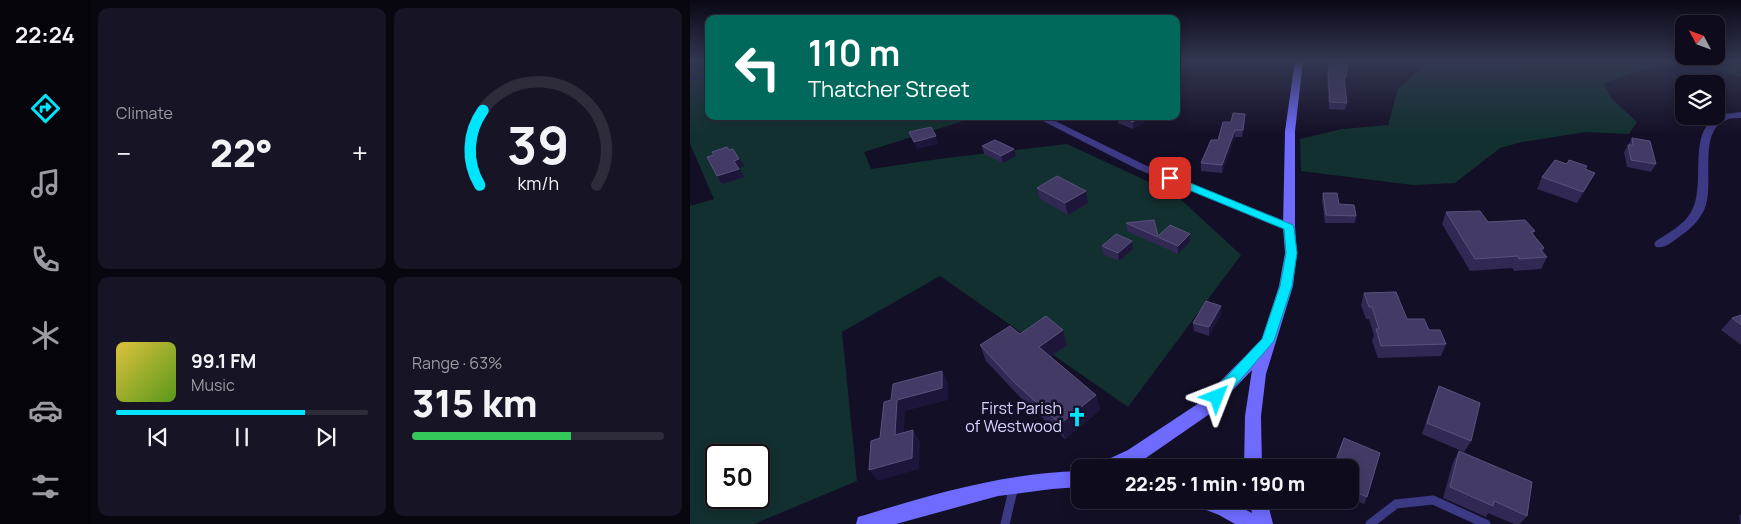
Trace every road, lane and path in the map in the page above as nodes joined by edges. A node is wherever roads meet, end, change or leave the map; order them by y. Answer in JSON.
{"nodes":[{"id":1,"x":1296,"y":85,"type":"edge"},
{"id":2,"x":1741,"y":115,"type":"edge"},
{"id":3,"x":1045,"y":120,"type":"edge"},
{"id":4,"x":1289,"y":228,"type":"junction"},
{"id":5,"x":1660,"y":244,"type":"dead end"},
{"id":6,"x":1268,"y":341,"type":"junction"},
{"id":7,"x":1128,"y":459,"type":"edge"},
{"id":8,"x":1253,"y":459,"type":"edge"},
{"id":9,"x":1071,"y":478,"type":"edge"},
{"id":10,"x":1015,"y":485,"type":"junction"},
{"id":11,"x":1226,"y":509,"type":"edge"},
{"id":12,"x":1260,"y":509,"type":"edge"},
{"id":13,"x":865,"y":524,"type":"edge"},
{"id":14,"x":1005,"y":524,"type":"edge"},
{"id":15,"x":1253,"y":524,"type":"edge"},
{"id":16,"x":1264,"y":524,"type":"edge"},
{"id":17,"x":1370,"y":524,"type":"edge"},
{"id":18,"x":1486,"y":524,"type":"edge"}],
"edges":[{"from":1,"to":4,"type":"main road"},
{"from":2,"to":5,"type":"street"},
{"from":3,"to":4,"type":"street"},
{"from":4,"to":6,"type":"main road"},
{"from":6,"to":7,"type":"main road"},
{"from":6,"to":8,"type":"main road"},
{"from":9,"to":10,"type":"main road"},
{"from":10,"to":13,"type":"main road"},
{"from":10,"to":14,"type":"lane"},
{"from":11,"to":15,"type":"main road"},
{"from":12,"to":16,"type":"main road"},
{"from":17,"to":18,"type":"lane"}]}
